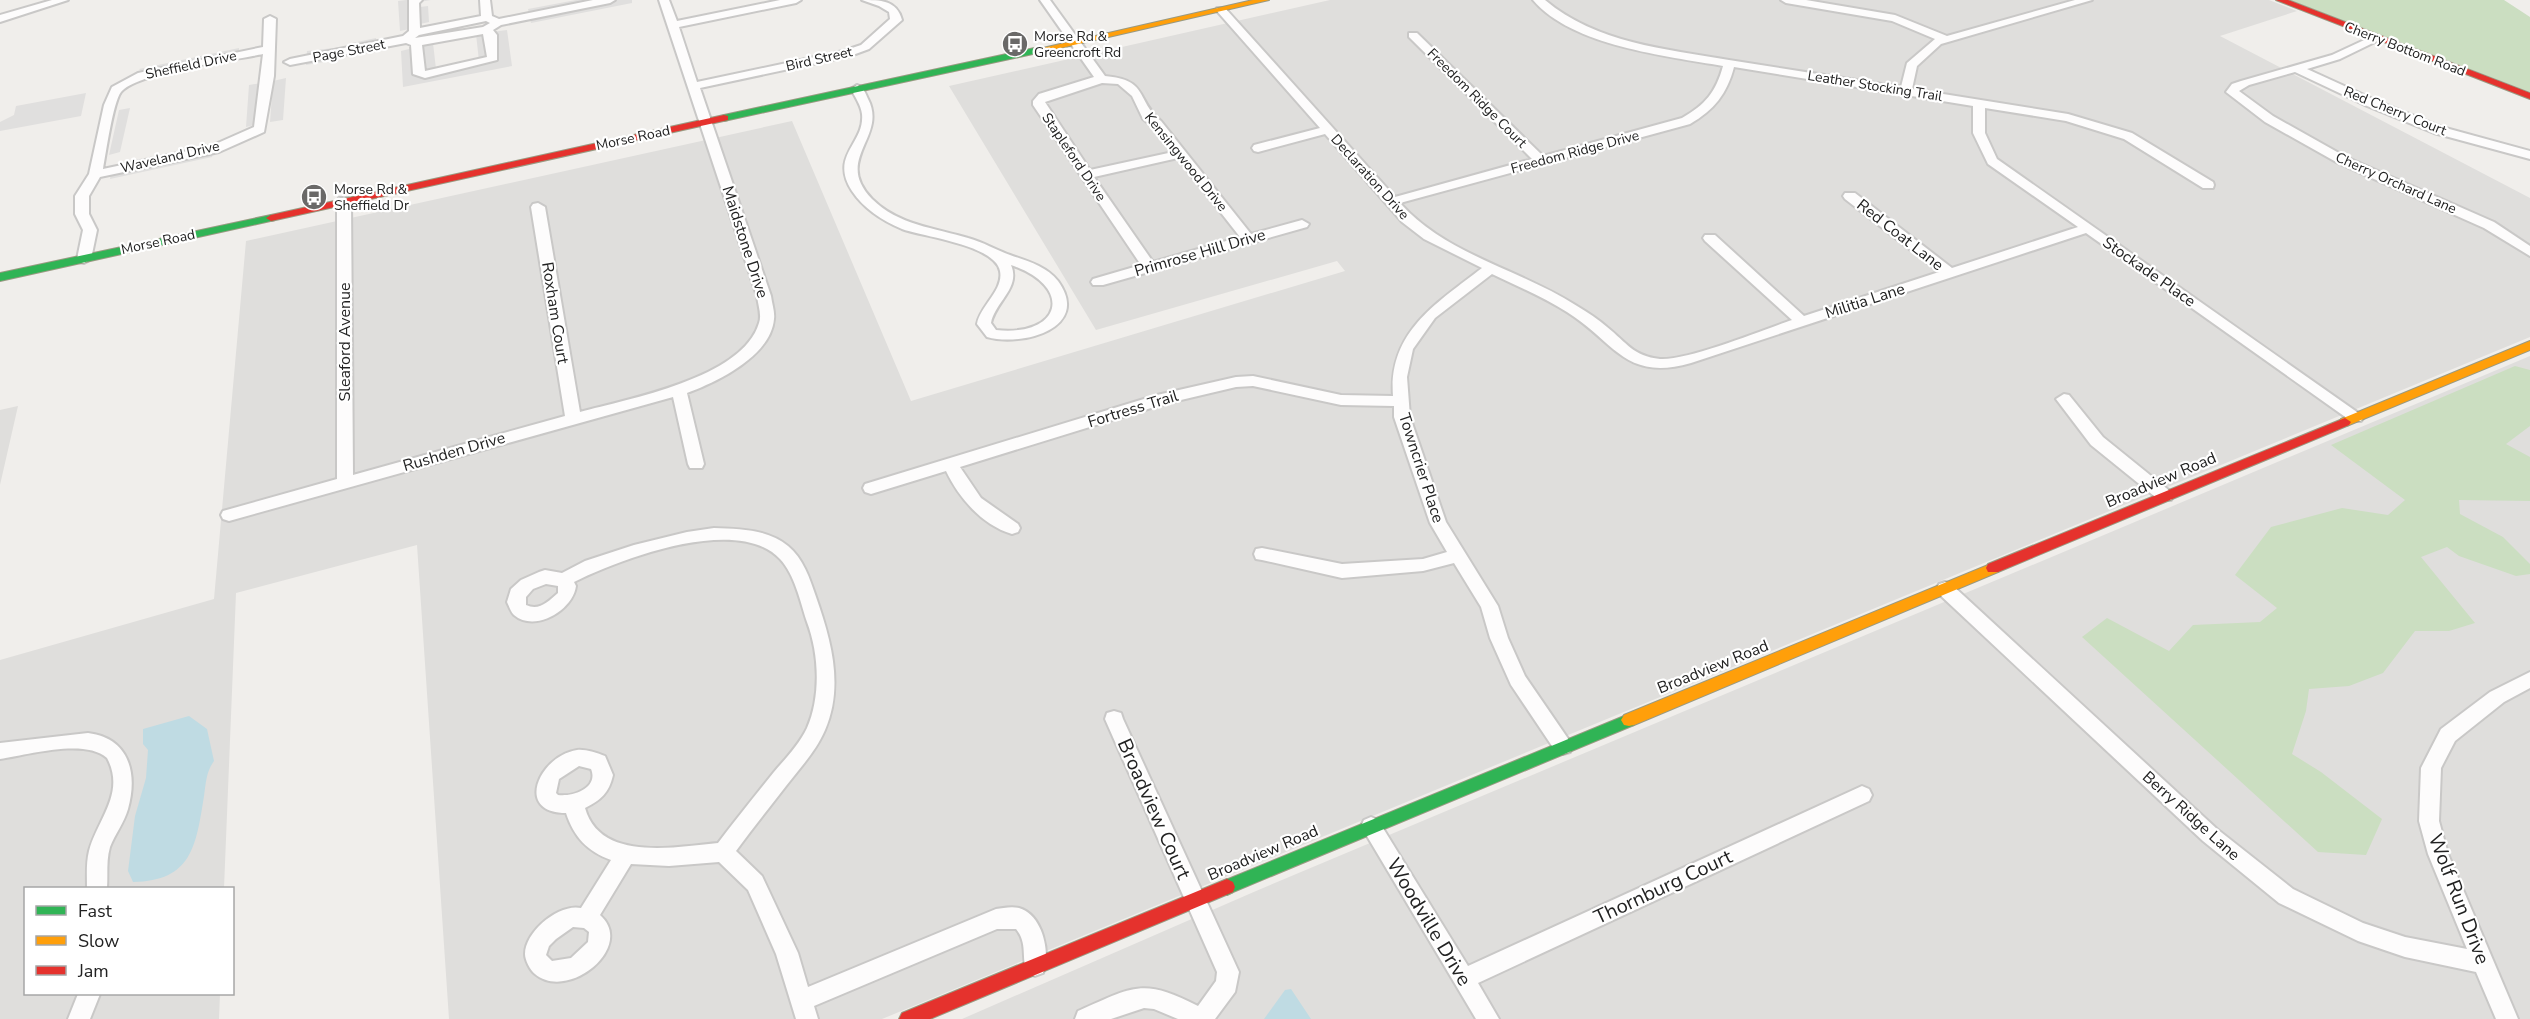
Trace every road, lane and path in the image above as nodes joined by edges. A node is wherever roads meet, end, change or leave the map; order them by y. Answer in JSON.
{"nodes":[{"id":1,"x":63,"y":0,"type":"edge"},
{"id":2,"x":417,"y":0,"type":"edge"},
{"id":3,"x":486,"y":0,"type":"edge"},
{"id":4,"x":610,"y":0,"type":"edge"},
{"id":5,"x":664,"y":0,"type":"edge"},
{"id":6,"x":796,"y":0,"type":"edge"},
{"id":7,"x":867,"y":0,"type":"edge"},
{"id":8,"x":1045,"y":0,"type":"edge"},
{"id":9,"x":1265,"y":0,"type":"edge"},
{"id":10,"x":1538,"y":0,"type":"edge"},
{"id":11,"x":1786,"y":0,"type":"edge"},
{"id":12,"x":2087,"y":0,"type":"edge"},
{"id":13,"x":2280,"y":0,"type":"edge"},
{"id":14,"x":1221,"y":10,"type":"junction"},
{"id":15,"x":0,"y":19,"type":"edge"},
{"id":16,"x":270,"y":19,"type":"dead end"},
{"id":17,"x":491,"y":23,"type":"junction"},
{"id":18,"x":672,"y":25,"type":"junction"},
{"id":19,"x":1413,"y":35,"type":"dead end"},
{"id":20,"x":413,"y":38,"type":"junction"},
{"id":21,"x":2375,"y":38,"type":"junction"},
{"id":22,"x":1945,"y":39,"type":"junction"},
{"id":23,"x":1074,"y":42,"type":"junction"},
{"id":24,"x":267,"y":53,"type":"junction"},
{"id":25,"x":290,"y":62,"type":"junction"},
{"id":26,"x":1730,"y":63,"type":"junction"},
{"id":27,"x":2298,"y":69,"type":"junction"},
{"id":28,"x":267,"y":76,"type":"junction"},
{"id":29,"x":1101,"y":79,"type":"junction"},
{"id":30,"x":694,"y":86,"type":"junction"},
{"id":31,"x":857,"y":89,"type":"junction"},
{"id":32,"x":1906,"y":91,"type":"junction"},
{"id":33,"x":2530,"y":96,"type":"edge"},
{"id":34,"x":1979,"y":103,"type":"junction"},
{"id":35,"x":705,"y":122,"type":"junction"},
{"id":36,"x":1327,"y":130,"type":"junction"},
{"id":37,"x":1258,"y":148,"type":"dead end"},
{"id":38,"x":1180,"y":154,"type":"junction"},
{"id":39,"x":2530,"y":155,"type":"edge"},
{"id":40,"x":1541,"y":161,"type":"junction"},
{"id":41,"x":95,"y":174,"type":"junction"},
{"id":42,"x":1085,"y":175,"type":"junction"},
{"id":43,"x":2208,"y":184,"type":"dead end"},
{"id":44,"x":1850,"y":196,"type":"dead end"},
{"id":45,"x":344,"y":201,"type":"junction"},
{"id":46,"x":1391,"y":202,"type":"junction"},
{"id":47,"x":538,"y":207,"type":"dead end"},
{"id":48,"x":1302,"y":224,"type":"dead end"},
{"id":49,"x":2086,"y":229,"type":"junction"},
{"id":50,"x":1710,"y":238,"type":"dead end"},
{"id":51,"x":1248,"y":239,"type":"junction"},
{"id":52,"x":2530,"y":252,"type":"edge"},
{"id":53,"x":998,"y":255,"type":"junction"},
{"id":54,"x":84,"y":259,"type":"junction"},
{"id":55,"x":1149,"y":267,"type":"junction"},
{"id":56,"x":1492,"y":267,"type":"junction"},
{"id":57,"x":1950,"y":274,"type":"junction"},
{"id":58,"x":0,"y":277,"type":"edge"},
{"id":59,"x":1098,"y":282,"type":"dead end"},
{"id":60,"x":1802,"y":322,"type":"junction"},
{"id":61,"x":2530,"y":345,"type":"edge"},
{"id":62,"x":1642,"y":361,"type":"joint"},
{"id":63,"x":679,"y":390,"type":"junction"},
{"id":64,"x":2064,"y":399,"type":"dead end"},
{"id":65,"x":1401,"y":401,"type":"junction"},
{"id":66,"x":2356,"y":417,"type":"junction"},
{"id":67,"x":573,"y":419,"type":"junction"},
{"id":68,"x":696,"y":464,"type":"dead end"},
{"id":69,"x":951,"y":465,"type":"junction"},
{"id":70,"x":345,"y":483,"type":"junction"},
{"id":71,"x":871,"y":488,"type":"dead end"},
{"id":72,"x":2165,"y":496,"type":"junction"},
{"id":73,"x":229,"y":515,"type":"dead end"},
{"id":74,"x":1012,"y":528,"type":"dead end"},
{"id":75,"x":1262,"y":554,"type":"dead end"},
{"id":76,"x":1457,"y":556,"type":"junction"},
{"id":77,"x":563,"y":580,"type":"dead end"},
{"id":78,"x":1945,"y":589,"type":"junction"},
{"id":79,"x":2530,"y":679,"type":"edge"},
{"id":80,"x":1114,"y":719,"type":"dead end"},
{"id":81,"x":1563,"y":746,"type":"junction"},
{"id":82,"x":0,"y":751,"type":"edge"},
{"id":83,"x":1862,"y":795,"type":"dead end"},
{"id":84,"x":574,"y":804,"type":"dead end"},
{"id":85,"x":1371,"y":826,"type":"junction"},
{"id":86,"x":723,"y":852,"type":"junction"},
{"id":87,"x":625,"y":855,"type":"junction"},
{"id":88,"x":97,"y":887,"type":"edge"},
{"id":89,"x":1195,"y":899,"type":"junction"},
{"id":90,"x":587,"y":917,"type":"dead end"},
{"id":91,"x":2484,"y":963,"type":"junction"},
{"id":92,"x":1035,"y":966,"type":"junction"},
{"id":93,"x":1463,"y":979,"type":"junction"},
{"id":94,"x":805,"y":1010,"type":"edge"},
{"id":95,"x":908,"y":1019,"type":"edge"},
{"id":96,"x":1086,"y":1019,"type":"edge"},
{"id":97,"x":1201,"y":1019,"type":"edge"},
{"id":98,"x":1488,"y":1019,"type":"edge"},
{"id":99,"x":2506,"y":1019,"type":"edge"}],
"edges":[{"from":1,"to":15,"type":"street"},
{"from":2,"to":20,"type":"street"},
{"from":3,"to":17,"type":"street"},
{"from":4,"to":17,"type":"street","name":"Page Street"},
{"from":5,"to":18,"type":"street","name":"Maidstone Drive"},
{"from":6,"to":18,"type":"street"},
{"from":7,"to":30,"type":"street","name":"Bird Street"},
{"from":8,"to":23,"type":"street"},
{"from":9,"to":14,"type":"main road","name":"Morse Road"},
{"from":10,"to":26,"type":"street","name":"Leather Stocking Trail"},
{"from":11,"to":22,"type":"street"},
{"from":12,"to":22,"type":"street"},
{"from":13,"to":21,"type":"main road","name":"Cherry Bottom Road"},
{"from":14,"to":23,"type":"main road","name":"Morse Road"},
{"from":14,"to":36,"type":"street","name":"Declaration Drive"},
{"from":16,"to":24,"type":"street","name":"Waveland Drive"},
{"from":17,"to":20,"type":"street","name":"Page Street"},
{"from":17,"to":20,"type":"street"},
{"from":18,"to":30,"type":"street","name":"Maidstone Drive"},
{"from":19,"to":40,"type":"street","name":"Freedom Ridge Court"},
{"from":20,"to":25,"type":"street","name":"Page Street"},
{"from":21,"to":27,"type":"street"},
{"from":21,"to":33,"type":"main road","name":"Cherry Bottom Road"},
{"from":22,"to":32,"type":"street"},
{"from":23,"to":29,"type":"street"},
{"from":23,"to":31,"type":"main road","name":"Morse Road"},
{"from":24,"to":25,"type":"street"},
{"from":24,"to":28,"type":"street","name":"Waveland Drive"},
{"from":24,"to":41,"type":"street","name":"Sheffield Drive"},
{"from":25,"to":28,"type":"street"},
{"from":26,"to":32,"type":"street","name":"Leather Stocking Trail"},
{"from":26,"to":40,"type":"street","name":"Freedom Ridge Drive"},
{"from":27,"to":39,"type":"street","name":"Red Cherry Court"},
{"from":27,"to":52,"type":"street","name":"Cherry Orchard Lane"},
{"from":28,"to":41,"type":"street","name":"Waveland Drive"},
{"from":29,"to":38,"type":"street","name":"Kensingwood Drive"},
{"from":29,"to":42,"type":"street","name":"Stapleford Drive"},
{"from":30,"to":35,"type":"street","name":"Maidstone Drive"},
{"from":31,"to":35,"type":"main road","name":"Morse Road"},
{"from":31,"to":53,"type":"street"},
{"from":32,"to":34,"type":"street","name":"Leather Stocking Trail"},
{"from":34,"to":43,"type":"street","name":"Leather Stocking Trail"},
{"from":34,"to":49,"type":"street","name":"Stockade Place"},
{"from":35,"to":45,"type":"main road","name":"Morse Road"},
{"from":35,"to":63,"type":"street","name":"Maidstone Drive"},
{"from":36,"to":37,"type":"street"},
{"from":36,"to":46,"type":"street","name":"Declaration Drive"},
{"from":38,"to":42,"type":"street"},
{"from":38,"to":51,"type":"street","name":"Kensingwood Drive"},
{"from":40,"to":46,"type":"street","name":"Freedom Ridge Drive"},
{"from":41,"to":54,"type":"street","name":"Sheffield Drive"},
{"from":42,"to":55,"type":"street","name":"Stapleford Drive"},
{"from":44,"to":57,"type":"street","name":"Red Coat Lane"},
{"from":45,"to":54,"type":"main road","name":"Morse Road"},
{"from":45,"to":70,"type":"street","name":"Sleaford Avenue"},
{"from":46,"to":56,"type":"street","name":"Declaration Drive"},
{"from":47,"to":67,"type":"street","name":"Roxham Court"},
{"from":48,"to":51,"type":"street","name":"Primrose Hill Drive"},
{"from":49,"to":57,"type":"street","name":"Militia Lane"},
{"from":49,"to":66,"type":"street","name":"Stockade Place"},
{"from":50,"to":60,"type":"street"},
{"from":51,"to":55,"type":"street","name":"Primrose Hill Drive"},
{"from":53,"to":53,"type":"street"},
{"from":54,"to":58,"type":"main road","name":"Morse Road"},
{"from":55,"to":59,"type":"street","name":"Primrose Hill Drive"},
{"from":56,"to":62,"type":"street","name":"Declaration Drive"},
{"from":56,"to":65,"type":"street","name":"Towncrier Place"},
{"from":57,"to":60,"type":"street","name":"Militia Lane"},
{"from":60,"to":62,"type":"street","name":"Militia Lane"},
{"from":61,"to":66,"type":"main road","name":"Broadview Road"},
{"from":63,"to":67,"type":"street","name":"Rushden Drive"},
{"from":63,"to":68,"type":"street"},
{"from":64,"to":72,"type":"street"},
{"from":65,"to":69,"type":"street","name":"Fortress Trail"},
{"from":65,"to":76,"type":"street","name":"Towncrier Place"},
{"from":66,"to":72,"type":"main road","name":"Broadview Road"},
{"from":67,"to":70,"type":"street","name":"Rushden Drive"},
{"from":69,"to":71,"type":"street","name":"Fortress Trail"},
{"from":69,"to":74,"type":"street"},
{"from":70,"to":73,"type":"street","name":"Rushden Drive"},
{"from":72,"to":78,"type":"main road","name":"Broadview Road"},
{"from":75,"to":76,"type":"street"},
{"from":76,"to":81,"type":"street","name":"Towncrier Place"},
{"from":77,"to":86,"type":"street"},
{"from":78,"to":81,"type":"main road","name":"Broadview Road"},
{"from":78,"to":91,"type":"street","name":"Berry Ridge Lane"},
{"from":79,"to":91,"type":"street","name":"Wolf Run Drive"},
{"from":80,"to":89,"type":"street","name":"Broadview Court"},
{"from":81,"to":85,"type":"main road","name":"Broadview Road"},
{"from":82,"to":88,"type":"street"},
{"from":83,"to":93,"type":"street","name":"Thornburg Court"},
{"from":84,"to":87,"type":"street"},
{"from":85,"to":89,"type":"main road","name":"Broadview Road"},
{"from":85,"to":93,"type":"street","name":"Woodville Drive"},
{"from":86,"to":87,"type":"street"},
{"from":86,"to":94,"type":"street"},
{"from":87,"to":90,"type":"street"},
{"from":89,"to":92,"type":"main road","name":"Broadview Road"},
{"from":89,"to":97,"type":"street","name":"Broadview Court"},
{"from":91,"to":99,"type":"street","name":"Wolf Run Drive"},
{"from":92,"to":94,"type":"street"},
{"from":92,"to":95,"type":"main road","name":"Broadview Road"},
{"from":93,"to":98,"type":"street","name":"Woodville Drive"},
{"from":96,"to":97,"type":"street"}]}
